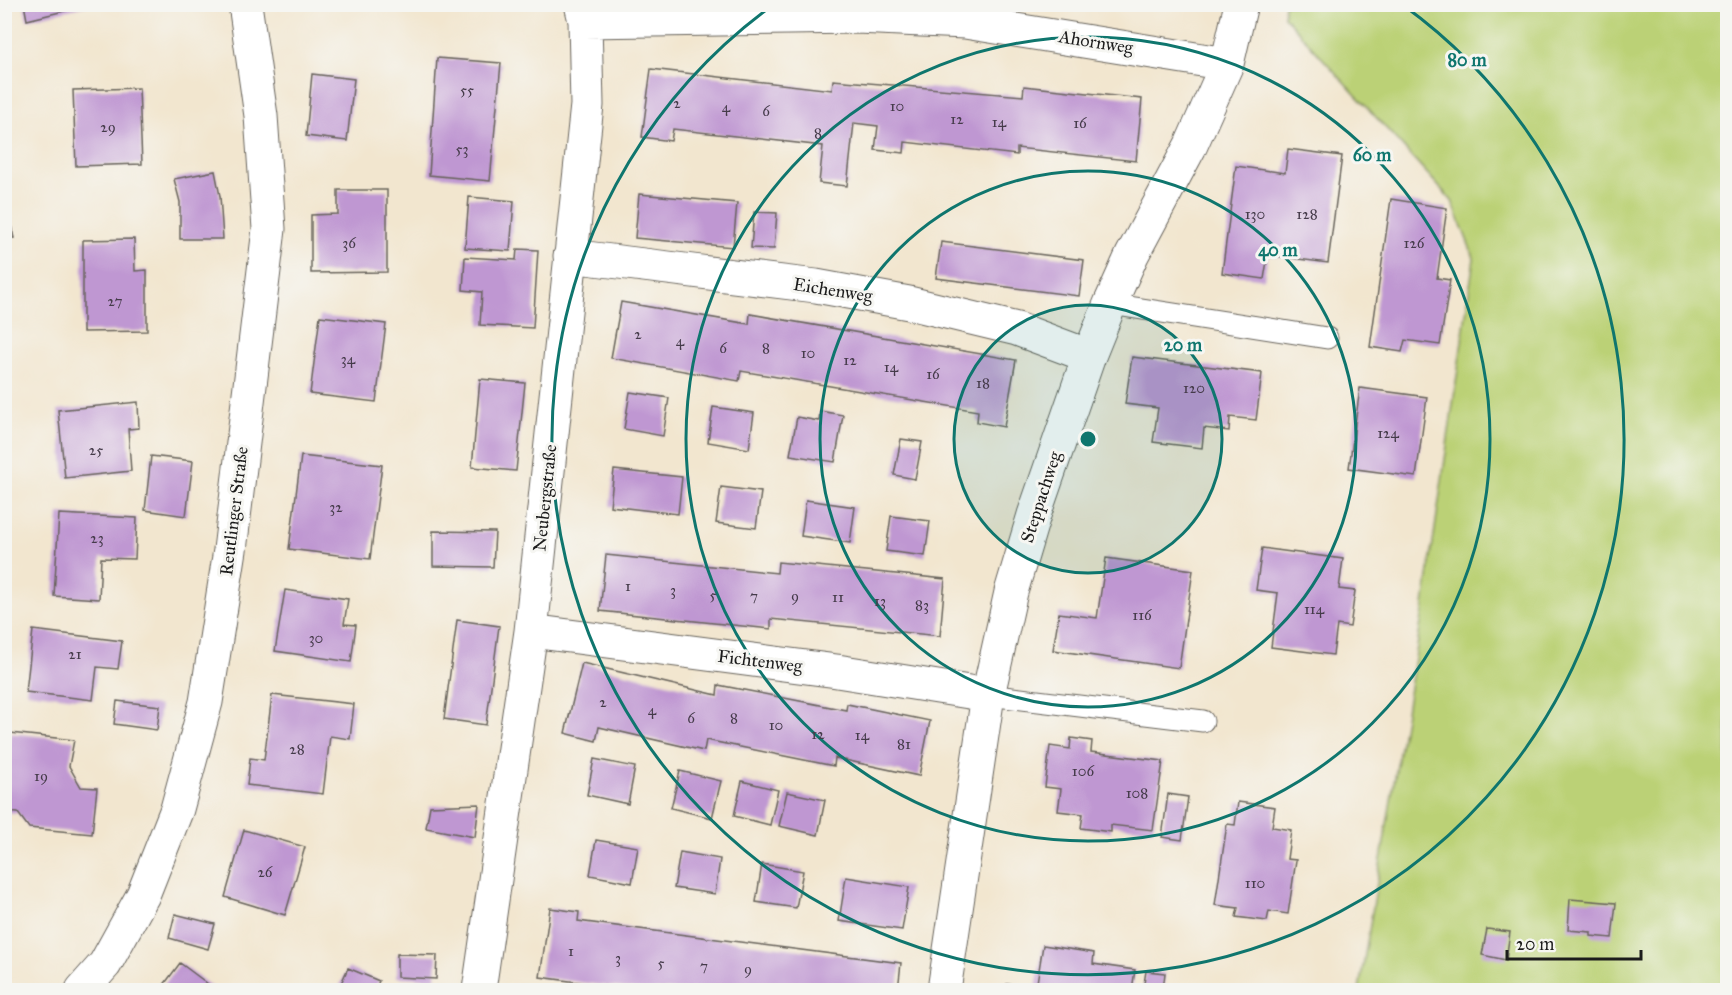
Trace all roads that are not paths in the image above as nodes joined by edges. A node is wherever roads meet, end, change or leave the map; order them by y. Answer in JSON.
{"nodes":[{"id":1,"x":245,"y":4,"type":"edge"},
{"id":2,"x":1241,"y":4,"type":"edge"},
{"id":3,"x":583,"y":13,"type":"edge"},
{"id":4,"x":965,"y":13,"type":"edge"},
{"id":5,"x":1227,"y":64,"type":"junction"},
{"id":6,"x":570,"y":256,"type":"junction"},
{"id":7,"x":1110,"y":304,"type":"junction"},
{"id":8,"x":1327,"y":338,"type":"dead end"},
{"id":9,"x":1089,"y":356,"type":"junction"},
{"id":10,"x":531,"y":631,"type":"junction"},
{"id":11,"x":988,"y":695,"type":"junction"},
{"id":12,"x":1203,"y":721,"type":"dead end"},
{"id":13,"x":82,"y":990,"type":"edge"},
{"id":14,"x":479,"y":990,"type":"edge"},
{"id":15,"x":944,"y":990,"type":"edge"}],
"edges":[{"from":1,"to":13,"type":"street","name":"Reutlinger Straße"},
{"from":2,"to":5,"type":"street","name":"Steppachweg"},
{"from":3,"to":4,"type":"street","name":"Ahornweg"},
{"from":3,"to":6,"type":"street","name":"Neubergstraße"},
{"from":4,"to":5,"type":"street","name":"Ahornweg"},
{"from":5,"to":7,"type":"street","name":"Steppachweg"},
{"from":6,"to":9,"type":"street","name":"Eichenweg"},
{"from":6,"to":10,"type":"street","name":"Neubergstraße"},
{"from":7,"to":8,"type":"lane"},
{"from":7,"to":9,"type":"street","name":"Steppachweg"},
{"from":9,"to":11,"type":"street","name":"Steppachweg"},
{"from":10,"to":11,"type":"street","name":"Fichtenweg"},
{"from":10,"to":14,"type":"street","name":"Neubergstraße"},
{"from":11,"to":12,"type":"lane"},
{"from":11,"to":15,"type":"street","name":"Steppachweg"}]}
